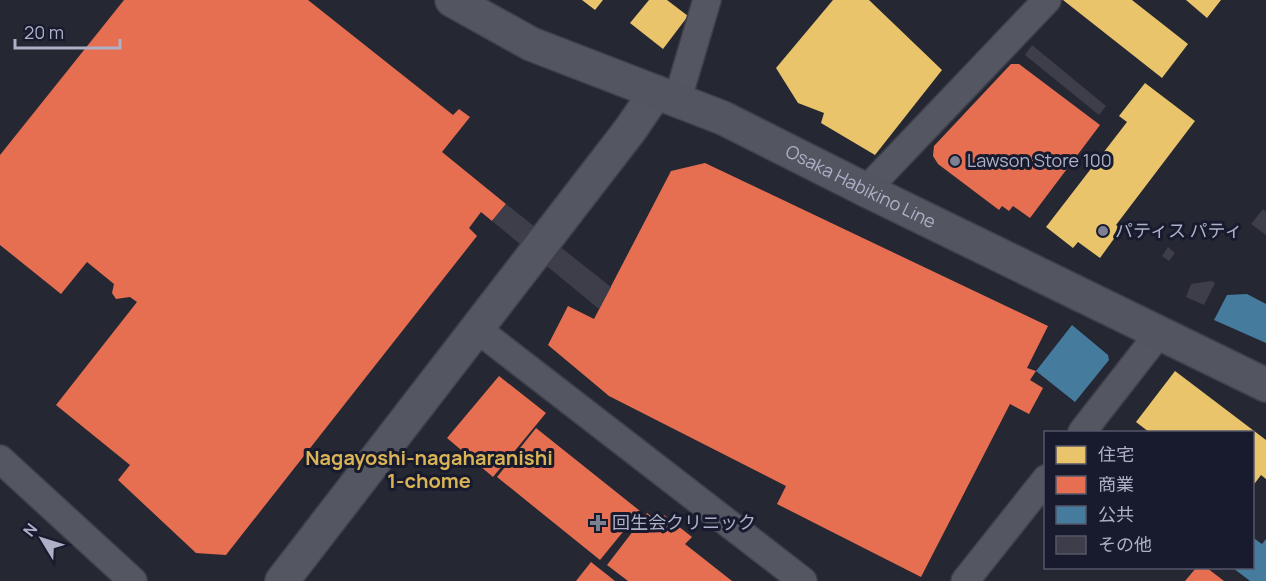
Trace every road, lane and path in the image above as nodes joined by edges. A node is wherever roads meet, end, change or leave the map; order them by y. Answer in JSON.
{"nodes":[{"id":1,"x":452,"y":0,"type":"edge"},
{"id":2,"x":707,"y":0,"type":"edge"},
{"id":3,"x":1047,"y":0,"type":"edge"},
{"id":4,"x":667,"y":97,"type":"junction"},
{"id":5,"x":866,"y":190,"type":"junction"},
{"id":6,"x":477,"y":329,"type":"junction"},
{"id":7,"x":1160,"y":332,"type":"junction"},
{"id":8,"x":1266,"y":385,"type":"edge"},
{"id":9,"x":1083,"y":431,"type":"edge"},
{"id":10,"x":0,"y":459,"type":"edge"},
{"id":11,"x":1044,"y":482,"type":"edge"},
{"id":12,"x":133,"y":581,"type":"edge"},
{"id":13,"x":282,"y":581,"type":"edge"},
{"id":14,"x":803,"y":581,"type":"edge"},
{"id":15,"x":966,"y":581,"type":"edge"}],
"edges":[{"from":1,"to":4,"type":"main road","name":"Osaka Habikino Line"},
{"from":2,"to":4,"type":"street"},
{"from":3,"to":5,"type":"street"},
{"from":4,"to":5,"type":"main road","name":"Osaka Habikino Line"},
{"from":4,"to":6,"type":"street"},
{"from":5,"to":7,"type":"main road","name":"Osaka Habikino Line"},
{"from":6,"to":13,"type":"street"},
{"from":6,"to":14,"type":"street"},
{"from":7,"to":8,"type":"main road","name":"Osaka Habikino Line"},
{"from":7,"to":9,"type":"street"},
{"from":10,"to":12,"type":"street"},
{"from":11,"to":15,"type":"street"}]}
